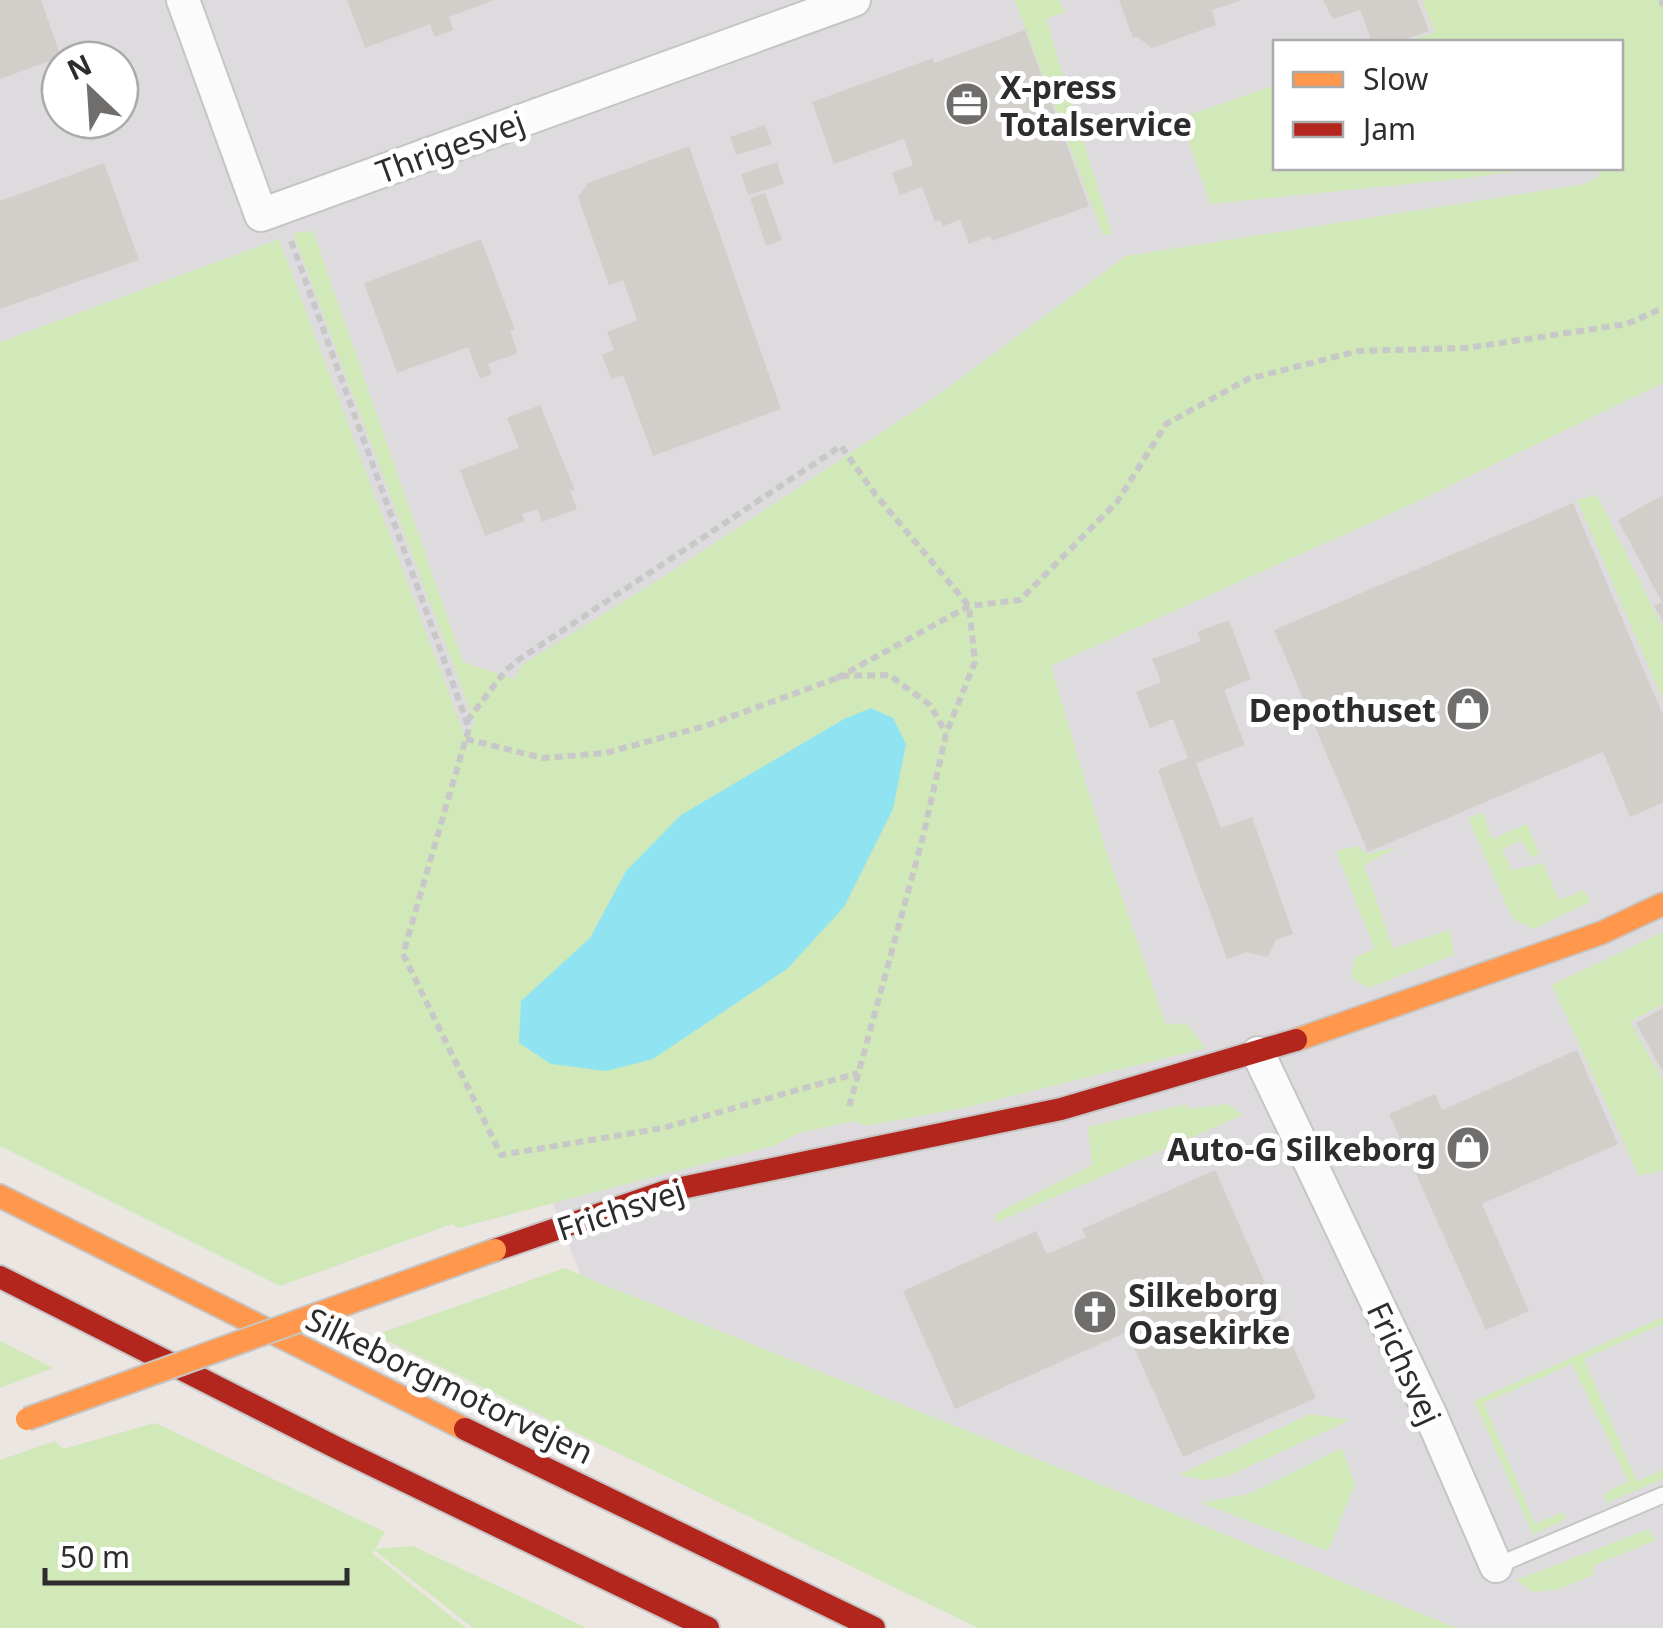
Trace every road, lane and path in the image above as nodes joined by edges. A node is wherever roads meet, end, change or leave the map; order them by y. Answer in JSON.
{"nodes":[{"id":1,"x":183,"y":0,"type":"edge"},
{"id":2,"x":854,"y":0,"type":"edge"},
{"id":3,"x":279,"y":208,"type":"junction"},
{"id":4,"x":1663,"y":308,"type":"edge"},
{"id":5,"x":968,"y":606,"type":"junction"},
{"id":6,"x":837,"y":678,"type":"junction"},
{"id":7,"x":467,"y":721,"type":"junction"},
{"id":8,"x":946,"y":734,"type":"junction"},
{"id":9,"x":466,"y":739,"type":"junction"},
{"id":10,"x":1663,"y":904,"type":"edge"},
{"id":11,"x":1258,"y":1052,"type":"junction"},
{"id":12,"x":858,"y":1073,"type":"junction"},
{"id":13,"x":836,"y":1156,"type":"junction"},
{"id":14,"x":0,"y":1196,"type":"edge"},
{"id":15,"x":0,"y":1278,"type":"edge"},
{"id":16,"x":0,"y":1429,"type":"edge"},
{"id":17,"x":1663,"y":1495,"type":"edge"},
{"id":18,"x":1496,"y":1566,"type":"joint"},
{"id":19,"x":708,"y":1628,"type":"edge"},
{"id":20,"x":874,"y":1628,"type":"edge"}],
"edges":[{"from":1,"to":3,"type":"street"},
{"from":2,"to":3,"type":"street","name":"Thrigesvej"},
{"from":3,"to":7,"type":"path"},
{"from":4,"to":5,"type":"path"},
{"from":5,"to":6,"type":"path"},
{"from":5,"to":7,"type":"path"},
{"from":5,"to":8,"type":"path"},
{"from":6,"to":8,"type":"path"},
{"from":6,"to":9,"type":"path"},
{"from":7,"to":9,"type":"path"},
{"from":8,"to":12,"type":"path"},
{"from":9,"to":12,"type":"path"},
{"from":10,"to":11,"type":"main road","name":"Frichsvej"},
{"from":11,"to":13,"type":"main road","name":"Frichsvej"},
{"from":11,"to":18,"type":"street","name":"Frichsvej"},
{"from":12,"to":13,"type":"path"},
{"from":13,"to":16,"type":"main road","name":"Frichsvej","bridge":true},
{"from":14,"to":20,"type":"main road","name":"Silkeborgmotorvejen"},
{"from":15,"to":19,"type":"main road"},
{"from":17,"to":18,"type":"lane"}]}
